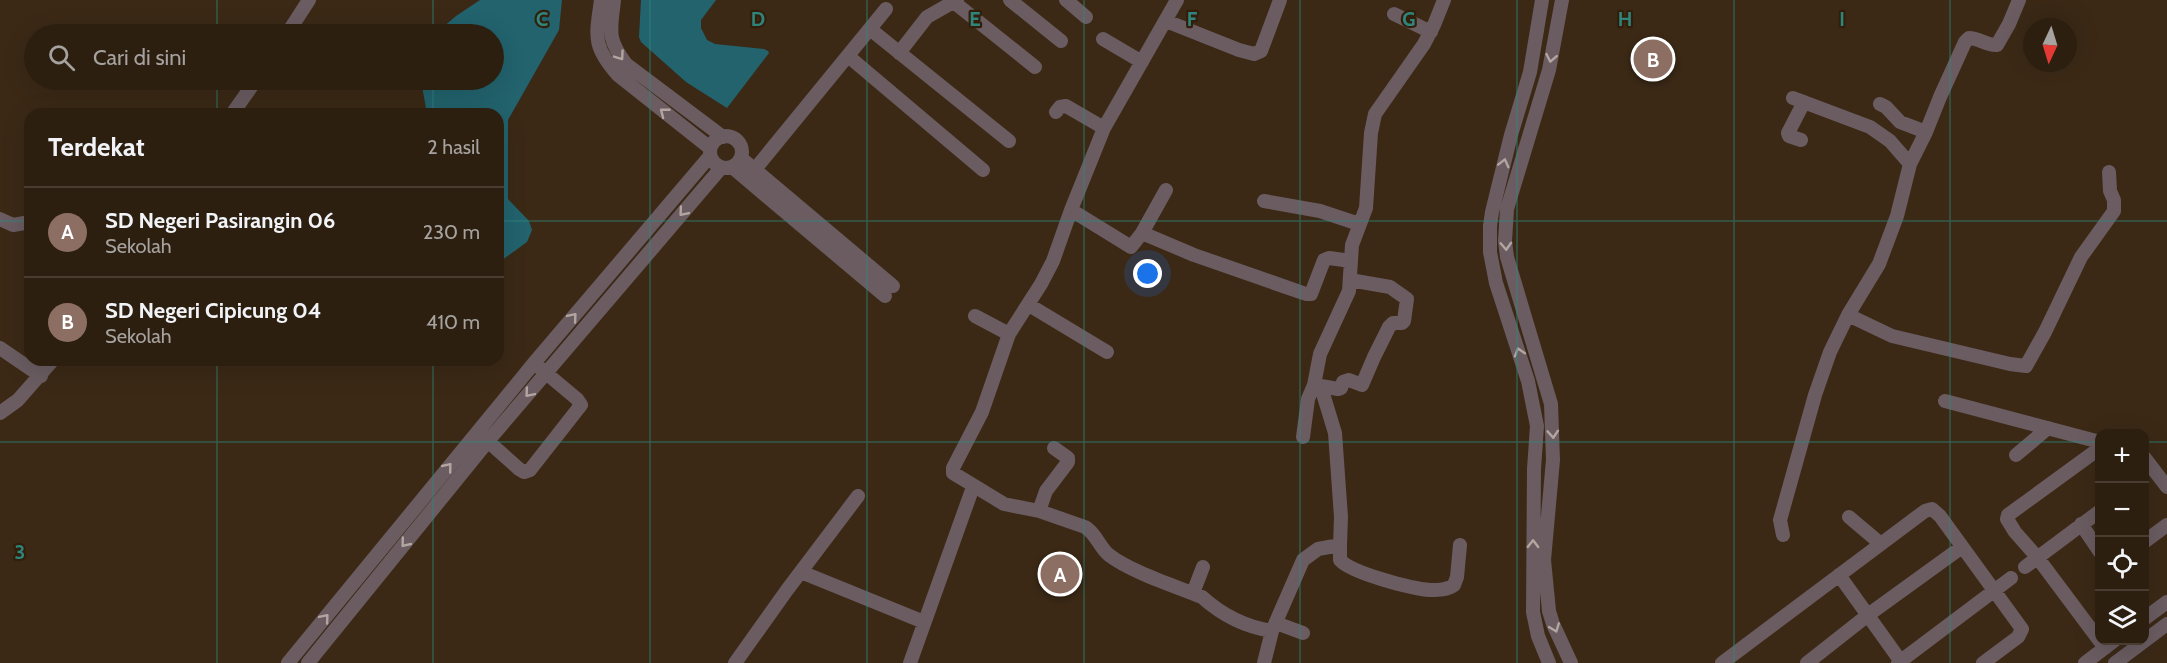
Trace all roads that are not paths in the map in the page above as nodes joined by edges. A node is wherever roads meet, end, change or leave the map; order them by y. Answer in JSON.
{"nodes":[{"id":1,"x":309,"y":0,"type":"edge"},
{"id":2,"x":601,"y":0,"type":"edge"},
{"id":3,"x":615,"y":0,"type":"edge"},
{"id":4,"x":1010,"y":0,"type":"edge"},
{"id":5,"x":1066,"y":0,"type":"edge"},
{"id":6,"x":1177,"y":0,"type":"edge"},
{"id":7,"x":1280,"y":0,"type":"edge"},
{"id":8,"x":1444,"y":0,"type":"edge"},
{"id":9,"x":1542,"y":0,"type":"edge"},
{"id":10,"x":1562,"y":0,"type":"edge"},
{"id":11,"x":2019,"y":0,"type":"edge"},
{"id":12,"x":956,"y":1,"type":"edge"},
{"id":13,"x":886,"y":9,"type":"dead end"},
{"id":14,"x":1394,"y":14,"type":"dead end"},
{"id":15,"x":1086,"y":17,"type":"dead end"},
{"id":16,"x":1166,"y":21,"type":"junction"},
{"id":17,"x":293,"y":24,"type":"edge"},
{"id":18,"x":870,"y":29,"type":"junction"},
{"id":19,"x":1431,"y":32,"type":"junction"},
{"id":20,"x":1103,"y":39,"type":"dead end"},
{"id":21,"x":1061,"y":41,"type":"dead end"},
{"id":22,"x":900,"y":53,"type":"junction"},
{"id":23,"x":848,"y":56,"type":"junction"},
{"id":24,"x":1142,"y":62,"type":"junction"},
{"id":25,"x":1035,"y":67,"type":"dead end"},
{"id":26,"x":249,"y":90,"type":"edge"},
{"id":27,"x":1880,"y":104,"type":"dead end"},
{"id":28,"x":236,"y":108,"type":"edge"},
{"id":29,"x":1056,"y":112,"type":"dead end"},
{"id":30,"x":1104,"y":128,"type":"junction"},
{"id":31,"x":1926,"y":132,"type":"junction"},
{"id":32,"x":723,"y":137,"type":"junction"},
{"id":33,"x":1801,"y":140,"type":"dead end"},
{"id":34,"x":1009,"y":141,"type":"dead end"},
{"id":35,"x":710,"y":152,"type":"junction"},
{"id":36,"x":731,"y":164,"type":"junction"},
{"id":37,"x":1910,"y":164,"type":"junction"},
{"id":38,"x":983,"y":170,"type":"dead end"},
{"id":39,"x":2109,"y":172,"type":"dead end"},
{"id":40,"x":751,"y":174,"type":"junction"},
{"id":41,"x":1166,"y":190,"type":"dead end"},
{"id":42,"x":1264,"y":201,"type":"dead end"},
{"id":43,"x":1071,"y":210,"type":"junction"},
{"id":44,"x":0,"y":219,"type":"edge"},
{"id":45,"x":24,"y":223,"type":"edge"},
{"id":46,"x":1359,"y":224,"type":"junction"},
{"id":47,"x":1142,"y":233,"type":"junction"},
{"id":48,"x":1351,"y":261,"type":"junction"},
{"id":49,"x":1350,"y":280,"type":"junction"},
{"id":50,"x":889,"y":291,"type":"dead end"},
{"id":51,"x":1029,"y":305,"type":"junction"},
{"id":52,"x":1848,"y":315,"type":"junction"},
{"id":53,"x":975,"y":316,"type":"dead end"},
{"id":54,"x":1009,"y":334,"type":"junction"},
{"id":55,"x":0,"y":348,"type":"edge"},
{"id":56,"x":1107,"y":352,"type":"dead end"},
{"id":57,"x":534,"y":363,"type":"junction"},
{"id":58,"x":24,"y":364,"type":"edge"},
{"id":59,"x":26,"y":366,"type":"edge"},
{"id":60,"x":48,"y":366,"type":"edge"},
{"id":61,"x":546,"y":373,"type":"junction"},
{"id":62,"x":41,"y":376,"type":"junction"},
{"id":63,"x":1317,"y":386,"type":"junction"},
{"id":64,"x":1945,"y":401,"type":"dead end"},
{"id":65,"x":0,"y":413,"type":"edge"},
{"id":66,"x":2048,"y":428,"type":"junction"},
{"id":67,"x":477,"y":432,"type":"junction"},
{"id":68,"x":1303,"y":437,"type":"dead end"},
{"id":69,"x":488,"y":441,"type":"junction"},
{"id":70,"x":2095,"y":441,"type":"edge"},
{"id":71,"x":1054,"y":448,"type":"dead end"},
{"id":72,"x":2095,"y":452,"type":"edge"},
{"id":73,"x":2016,"y":455,"type":"dead end"},
{"id":74,"x":2150,"y":474,"type":"edge"},
{"id":75,"x":973,"y":487,"type":"junction"},
{"id":76,"x":2167,"y":487,"type":"edge"},
{"id":77,"x":858,"y":496,"type":"dead end"},
{"id":78,"x":1039,"y":511,"type":"junction"},
{"id":79,"x":2095,"y":514,"type":"edge"},
{"id":80,"x":1849,"y":517,"type":"dead end"},
{"id":81,"x":2081,"y":524,"type":"junction"},
{"id":82,"x":2167,"y":525,"type":"edge"},
{"id":83,"x":1783,"y":535,"type":"dead end"},
{"id":84,"x":2149,"y":539,"type":"edge"},
{"id":85,"x":1881,"y":544,"type":"junction"},
{"id":86,"x":1340,"y":545,"type":"junction"},
{"id":87,"x":2095,"y":545,"type":"edge"},
{"id":88,"x":1460,"y":546,"type":"dead end"},
{"id":89,"x":1962,"y":547,"type":"junction"},
{"id":90,"x":2037,"y":557,"type":"junction"},
{"id":91,"x":1203,"y":567,"type":"dead end"},
{"id":92,"x":2025,"y":567,"type":"dead end"},
{"id":93,"x":801,"y":572,"type":"junction"},
{"id":94,"x":1839,"y":575,"type":"junction"},
{"id":95,"x":2011,"y":578,"type":"dead end"},
{"id":96,"x":1994,"y":590,"type":"junction"},
{"id":97,"x":1193,"y":593,"type":"junction"},
{"id":98,"x":2167,"y":602,"type":"edge"},
{"id":99,"x":1868,"y":615,"type":"junction"},
{"id":100,"x":2149,"y":616,"type":"edge"},
{"id":101,"x":924,"y":622,"type":"junction"},
{"id":102,"x":2167,"y":624,"type":"edge"},
{"id":103,"x":2095,"y":626,"type":"edge"},
{"id":104,"x":1274,"y":627,"type":"junction"},
{"id":105,"x":1303,"y":633,"type":"dead end"},
{"id":106,"x":2109,"y":645,"type":"edge"},
{"id":107,"x":1901,"y":662,"type":"edge"},
{"id":108,"x":288,"y":663,"type":"edge"},
{"id":109,"x":308,"y":663,"type":"edge"},
{"id":110,"x":735,"y":663,"type":"edge"},
{"id":111,"x":910,"y":663,"type":"edge"},
{"id":112,"x":1264,"y":663,"type":"edge"},
{"id":113,"x":1549,"y":663,"type":"edge"},
{"id":114,"x":1570,"y":663,"type":"edge"},
{"id":115,"x":1722,"y":663,"type":"edge"},
{"id":116,"x":1807,"y":663,"type":"edge"},
{"id":117,"x":1983,"y":663,"type":"edge"},
{"id":118,"x":2085,"y":663,"type":"edge"},
{"id":119,"x":2115,"y":663,"type":"edge"}],
"edges":[{"from":1,"to":17,"type":"street"},
{"from":35,"to":2,"type":"street","one_way":true},
{"from":3,"to":32,"type":"street","one_way":true},
{"from":4,"to":21,"type":"street"},
{"from":5,"to":15,"type":"street"},
{"from":6,"to":16,"type":"street"},
{"from":7,"to":16,"type":"street"},
{"from":8,"to":19,"type":"street"},
{"from":113,"to":9,"type":"street","one_way":true},
{"from":10,"to":114,"type":"street","one_way":true},
{"from":11,"to":31,"type":"street"},
{"from":12,"to":22,"type":"street"},
{"from":12,"to":25,"type":"street"},
{"from":13,"to":18,"type":"street"},
{"from":14,"to":19,"type":"street"},
{"from":16,"to":24,"type":"street"},
{"from":18,"to":22,"type":"street"},
{"from":18,"to":23,"type":"street"},
{"from":19,"to":46,"type":"street"},
{"from":20,"to":24,"type":"street"},
{"from":22,"to":34,"type":"street"},
{"from":23,"to":38,"type":"street"},
{"from":23,"to":40,"type":"street"},
{"from":24,"to":30,"type":"street"},
{"from":26,"to":28,"type":"street"},
{"from":27,"to":31,"type":"street"},
{"from":29,"to":30,"type":"street"},
{"from":30,"to":43,"type":"street"},
{"from":31,"to":37,"type":"street"},
{"from":32,"to":35,"type":"street"},
{"from":32,"to":36,"type":"street"},
{"from":33,"to":37,"type":"street"},
{"from":35,"to":36,"type":"street"},
{"from":57,"to":35,"type":"street","one_way":true},
{"from":36,"to":40,"type":"street"},
{"from":36,"to":61,"type":"street","one_way":true},
{"from":37,"to":52,"type":"street"},
{"from":39,"to":52,"type":"street"},
{"from":40,"to":50,"type":"street"},
{"from":41,"to":47,"type":"street"},
{"from":42,"to":46,"type":"street"},
{"from":43,"to":47,"type":"street"},
{"from":43,"to":51,"type":"street"},
{"from":44,"to":45,"type":"street"},
{"from":46,"to":48,"type":"street"},
{"from":47,"to":48,"type":"street"},
{"from":48,"to":49,"type":"street"},
{"from":49,"to":63,"type":"street"},
{"from":49,"to":63,"type":"street"},
{"from":51,"to":54,"type":"street"},
{"from":51,"to":56,"type":"street"},
{"from":52,"to":83,"type":"street"},
{"from":53,"to":54,"type":"street"},
{"from":54,"to":75,"type":"street"},
{"from":55,"to":58,"type":"street"},
{"from":57,"to":61,"type":"street"},
{"from":57,"to":67,"type":"street"},
{"from":59,"to":62,"type":"street"},
{"from":60,"to":62,"type":"street"},
{"from":61,"to":69,"type":"street","one_way":true},
{"from":61,"to":69,"type":"street"},
{"from":62,"to":65,"type":"street"},
{"from":63,"to":68,"type":"street"},
{"from":63,"to":86,"type":"street"},
{"from":64,"to":66,"type":"street"},
{"from":66,"to":70,"type":"street"},
{"from":66,"to":73,"type":"street"},
{"from":67,"to":69,"type":"street"},
{"from":108,"to":67,"type":"street","one_way":true},
{"from":69,"to":109,"type":"street","one_way":true},
{"from":71,"to":78,"type":"street"},
{"from":72,"to":90,"type":"street"},
{"from":74,"to":76,"type":"street"},
{"from":75,"to":78,"type":"street"},
{"from":75,"to":101,"type":"street"},
{"from":77,"to":93,"type":"street"},
{"from":78,"to":97,"type":"street"},
{"from":79,"to":81,"type":"street"},
{"from":80,"to":85,"type":"street"},
{"from":81,"to":87,"type":"street"},
{"from":81,"to":90,"type":"street"},
{"from":82,"to":84,"type":"street"},
{"from":85,"to":89,"type":"street"},
{"from":85,"to":94,"type":"street"},
{"from":86,"to":88,"type":"street"},
{"from":86,"to":104,"type":"street"},
{"from":89,"to":96,"type":"street"},
{"from":89,"to":99,"type":"street"},
{"from":90,"to":92,"type":"street"},
{"from":90,"to":103,"type":"street"},
{"from":91,"to":97,"type":"street"},
{"from":93,"to":101,"type":"street"},
{"from":93,"to":110,"type":"street"},
{"from":94,"to":99,"type":"street"},
{"from":94,"to":115,"type":"street"},
{"from":95,"to":96,"type":"street"},
{"from":96,"to":107,"type":"street"},
{"from":96,"to":117,"type":"street"},
{"from":97,"to":104,"type":"street"},
{"from":98,"to":100,"type":"street"},
{"from":99,"to":107,"type":"street"},
{"from":99,"to":116,"type":"street"},
{"from":101,"to":111,"type":"street"},
{"from":102,"to":119,"type":"street"},
{"from":104,"to":105,"type":"street"},
{"from":104,"to":112,"type":"street"},
{"from":106,"to":118,"type":"street"}]}
